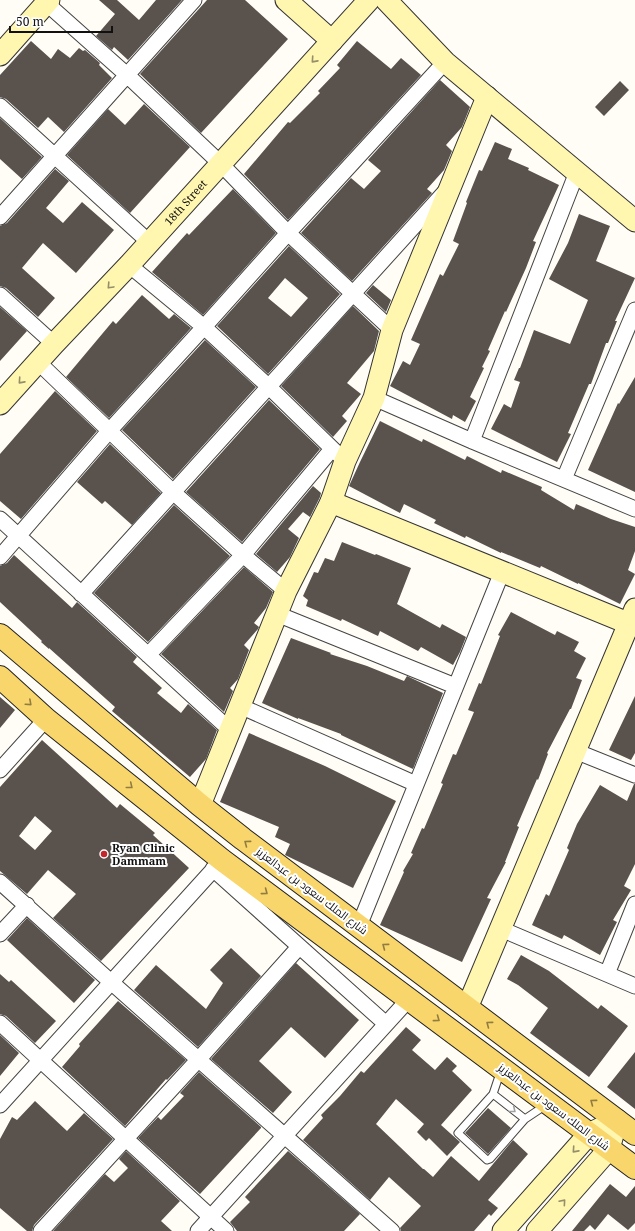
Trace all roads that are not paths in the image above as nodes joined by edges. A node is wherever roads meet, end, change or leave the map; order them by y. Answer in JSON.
{"nodes":[{"id":1,"x":194,"y":0,"type":"edge"},
{"id":2,"x":286,"y":0,"type":"edge"},
{"id":3,"x":369,"y":0,"type":"edge"},
{"id":4,"x":386,"y":0,"type":"edge"},
{"id":5,"x":48,"y":1,"type":"edge"},
{"id":6,"x":332,"y":41,"type":"junction"},
{"id":7,"x":0,"y":55,"type":"edge"},
{"id":8,"x":445,"y":62,"type":"junction"},
{"id":9,"x":127,"y":75,"type":"junction"},
{"id":10,"x":487,"y":97,"type":"junction"},
{"id":11,"x":0,"y":106,"type":"edge"},
{"id":12,"x":55,"y":155,"type":"junction"},
{"id":13,"x":221,"y":164,"type":"junction"},
{"id":14,"x":577,"y":172,"type":"junction"},
{"id":15,"x":451,"y":185,"type":"junction"},
{"id":16,"x":0,"y":217,"type":"edge"},
{"id":17,"x":635,"y":221,"type":"edge"},
{"id":18,"x":288,"y":233,"type":"junction"},
{"id":19,"x":150,"y":243,"type":"junction"},
{"id":20,"x":129,"y":265,"type":"junction"},
{"id":21,"x":352,"y":293,"type":"junction"},
{"id":22,"x":0,"y":294,"type":"edge"},
{"id":23,"x":635,"y":310,"type":"edge"},
{"id":24,"x":204,"y":327,"type":"junction"},
{"id":25,"x":392,"y":330,"type":"junction"},
{"id":26,"x":54,"y":344,"type":"junction"},
{"id":27,"x":38,"y":362,"type":"junction"},
{"id":28,"x":268,"y":386,"type":"junction"},
{"id":29,"x":374,"y":398,"type":"junction"},
{"id":30,"x":0,"y":404,"type":"edge"},
{"id":31,"x":110,"y":430,"type":"junction"},
{"id":32,"x":472,"y":441,"type":"junction"},
{"id":33,"x":339,"y":455,"type":"junction"},
{"id":34,"x":564,"y":479,"type":"junction"},
{"id":35,"x":173,"y":492,"type":"junction"},
{"id":36,"x":331,"y":502,"type":"junction"},
{"id":37,"x":635,"y":509,"type":"edge"},
{"id":38,"x":0,"y":519,"type":"edge"},
{"id":39,"x":18,"y":536,"type":"junction"},
{"id":40,"x":243,"y":555,"type":"junction"},
{"id":41,"x":0,"y":556,"type":"edge"},
{"id":42,"x":502,"y":572,"type":"junction"},
{"id":43,"x":286,"y":591,"type":"junction"},
{"id":44,"x":81,"y":594,"type":"junction"},
{"id":45,"x":277,"y":614,"type":"junction"},
{"id":46,"x":633,"y":620,"type":"edge"},
{"id":47,"x":0,"y":635,"type":"edge"},
{"id":48,"x":148,"y":655,"type":"junction"},
{"id":49,"x":0,"y":677,"type":"edge"},
{"id":50,"x":455,"y":686,"type":"junction"},
{"id":51,"x":240,"y":706,"type":"junction"},
{"id":52,"x":46,"y":719,"type":"junction"},
{"id":53,"x":230,"y":730,"type":"junction"},
{"id":54,"x":576,"y":751,"type":"junction"},
{"id":55,"x":0,"y":770,"type":"edge"},
{"id":56,"x":635,"y":775,"type":"edge"},
{"id":57,"x":416,"y":784,"type":"junction"},
{"id":58,"x":200,"y":805,"type":"junction"},
{"id":59,"x":218,"y":864,"type":"junction"},
{"id":60,"x":0,"y":882,"type":"edge"},
{"id":61,"x":635,"y":904,"type":"edge"},
{"id":62,"x":27,"y":905,"type":"junction"},
{"id":63,"x":359,"y":926,"type":"junction"},
{"id":64,"x":500,"y":929,"type":"junction"},
{"id":65,"x":0,"y":934,"type":"edge"},
{"id":66,"x":299,"y":947,"type":"junction"},
{"id":67,"x":607,"y":974,"type":"junction"},
{"id":68,"x":111,"y":982,"type":"junction"},
{"id":69,"x":635,"y":986,"type":"edge"},
{"id":70,"x":409,"y":999,"type":"junction"},
{"id":71,"x":468,"y":1008,"type":"junction"},
{"id":72,"x":0,"y":1023,"type":"edge"},
{"id":73,"x":386,"y":1024,"type":"junction"},
{"id":74,"x":40,"y":1060,"type":"junction"},
{"id":75,"x":198,"y":1060,"type":"junction"},
{"id":76,"x":502,"y":1068,"type":"junction"},
{"id":77,"x":493,"y":1094,"type":"junction"},
{"id":78,"x":548,"y":1103,"type":"junction"},
{"id":79,"x":0,"y":1104,"type":"edge"},
{"id":80,"x":525,"y":1120,"type":"junction"},
{"id":81,"x":617,"y":1120,"type":"junction"},
{"id":82,"x":589,"y":1134,"type":"junction"},
{"id":83,"x":635,"y":1134,"type":"edge"},
{"id":84,"x":284,"y":1136,"type":"junction"},
{"id":85,"x":125,"y":1139,"type":"junction"},
{"id":86,"x":609,"y":1149,"type":"junction"},
{"id":87,"x":635,"y":1168,"type":"edge"},
{"id":88,"x":210,"y":1217,"type":"junction"},
{"id":89,"x":41,"y":1231,"type":"edge"},
{"id":90,"x":198,"y":1231,"type":"edge"},
{"id":91,"x":226,"y":1231,"type":"edge"},
{"id":92,"x":392,"y":1231,"type":"edge"},
{"id":93,"x":503,"y":1231,"type":"edge"},
{"id":94,"x":538,"y":1231,"type":"edge"}],
"edges":[{"from":1,"to":9,"type":"street"},
{"from":2,"to":6,"type":"street"},
{"from":3,"to":6,"type":"street","name":"18th Street"},
{"from":4,"to":8,"type":"street"},
{"from":5,"to":7,"type":"street"},
{"from":5,"to":9,"type":"street"},
{"from":6,"to":13,"type":"street","name":"18th Street","one_way":true},
{"from":8,"to":10,"type":"street"},
{"from":8,"to":18,"type":"street"},
{"from":9,"to":12,"type":"street"},
{"from":9,"to":13,"type":"street"},
{"from":10,"to":14,"type":"street"},
{"from":10,"to":15,"type":"street"},
{"from":11,"to":12,"type":"street"},
{"from":12,"to":16,"type":"street"},
{"from":12,"to":19,"type":"street"},
{"from":13,"to":18,"type":"street"},
{"from":13,"to":19,"type":"street","name":"18th Street"},
{"from":14,"to":17,"type":"street"},
{"from":14,"to":32,"type":"street"},
{"from":15,"to":21,"type":"street"},
{"from":15,"to":25,"type":"street"},
{"from":18,"to":21,"type":"street"},
{"from":18,"to":24,"type":"street"},
{"from":19,"to":20,"type":"street","name":"18th Street"},
{"from":20,"to":24,"type":"street"},
{"from":20,"to":26,"type":"street","name":"18th Street","one_way":true},
{"from":21,"to":25,"type":"street"},
{"from":21,"to":28,"type":"street"},
{"from":22,"to":26,"type":"street"},
{"from":23,"to":34,"type":"street"},
{"from":24,"to":28,"type":"street"},
{"from":24,"to":31,"type":"street"},
{"from":25,"to":29,"type":"street"},
{"from":26,"to":27,"type":"street","name":"18th Street"},
{"from":27,"to":30,"type":"street","name":"18th Street","one_way":true},
{"from":27,"to":31,"type":"street"},
{"from":28,"to":33,"type":"street"},
{"from":28,"to":35,"type":"street"},
{"from":29,"to":32,"type":"street"},
{"from":29,"to":33,"type":"street"},
{"from":31,"to":35,"type":"street"},
{"from":31,"to":39,"type":"street"},
{"from":32,"to":34,"type":"street"},
{"from":33,"to":36,"type":"street"},
{"from":33,"to":40,"type":"street"},
{"from":34,"to":37,"type":"street"},
{"from":35,"to":40,"type":"street"},
{"from":35,"to":44,"type":"street"},
{"from":36,"to":42,"type":"street"},
{"from":36,"to":43,"type":"street"},
{"from":38,"to":39,"type":"street"},
{"from":39,"to":41,"type":"street"},
{"from":39,"to":44,"type":"street"},
{"from":40,"to":43,"type":"street"},
{"from":40,"to":48,"type":"street"},
{"from":42,"to":46,"type":"street"},
{"from":42,"to":50,"type":"street"},
{"from":43,"to":45,"type":"street"},
{"from":44,"to":48,"type":"street"},
{"from":45,"to":50,"type":"street"},
{"from":45,"to":51,"type":"street"},
{"from":46,"to":54,"type":"street"},
{"from":47,"to":58,"type":"main road","name":"شارع الملك سعود بن عبدالعزيز"},
{"from":48,"to":53,"type":"street"},
{"from":49,"to":52,"type":"main road","name":"شارع الملك سعود بن عبدالعزيز","one_way":true},
{"from":50,"to":57,"type":"street"},
{"from":51,"to":53,"type":"street"},
{"from":51,"to":57,"type":"street"},
{"from":52,"to":55,"type":"street"},
{"from":52,"to":59,"type":"main road","name":"شارع الملك سعود بن عبدالعزيز","one_way":true},
{"from":53,"to":58,"type":"street"},
{"from":54,"to":56,"type":"street"},
{"from":54,"to":64,"type":"street"},
{"from":57,"to":63,"type":"street"},
{"from":63,"to":58,"type":"main road","name":"شارع الملك سعود بن عبدالعزيز","one_way":true},
{"from":59,"to":66,"type":"street"},
{"from":59,"to":68,"type":"street"},
{"from":59,"to":70,"type":"main road","name":"شارع الملك سعود بن عبدالعزيز","one_way":true},
{"from":60,"to":62,"type":"street"},
{"from":61,"to":67,"type":"street"},
{"from":62,"to":65,"type":"street"},
{"from":62,"to":68,"type":"street"},
{"from":71,"to":63,"type":"main road","name":"شارع الملك سعود بن عبدالعزيز","one_way":true},
{"from":64,"to":67,"type":"street"},
{"from":64,"to":71,"type":"street"},
{"from":66,"to":73,"type":"street"},
{"from":66,"to":75,"type":"street"},
{"from":67,"to":69,"type":"street"},
{"from":68,"to":74,"type":"street"},
{"from":68,"to":75,"type":"street"},
{"from":70,"to":73,"type":"street"},
{"from":70,"to":76,"type":"main road","name":"شارع الملك سعود بن عبدالعزيز","one_way":true},
{"from":81,"to":71,"type":"main road","name":"شارع الملك سعود بن عبدالعزيز","one_way":true},
{"from":72,"to":74,"type":"street"},
{"from":73,"to":84,"type":"street"},
{"from":74,"to":79,"type":"street"},
{"from":74,"to":85,"type":"street"},
{"from":75,"to":84,"type":"street"},
{"from":75,"to":85,"type":"street"},
{"from":76,"to":77,"type":"lane"},
{"from":76,"to":78,"type":"main road","name":"شارع الملك سعود بن عبدالعزيز"},
{"from":77,"to":80,"type":"lane","one_way":true},
{"from":77,"to":80,"type":"lane"},
{"from":78,"to":80,"type":"lane"},
{"from":78,"to":82,"type":"main road","name":"شارع الملك سعود بن عبدالعزيز"},
{"from":81,"to":82,"type":"street"},
{"from":81,"to":83,"type":"main road","name":"شارع الملك سعود بن عبدالعزيز"},
{"from":81,"to":86,"type":"street"},
{"from":82,"to":86,"type":"main road","name":"شارع الملك سعود بن عبدالعزيز"},
{"from":82,"to":93,"type":"street","one_way":true},
{"from":84,"to":88,"type":"street"},
{"from":84,"to":92,"type":"street"},
{"from":85,"to":88,"type":"street"},
{"from":85,"to":89,"type":"street"},
{"from":86,"to":87,"type":"main road","name":"شارع الملك سعود بن عبدالعزيز"},
{"from":94,"to":86,"type":"street","one_way":true},
{"from":88,"to":90,"type":"street"},
{"from":88,"to":91,"type":"street"}]}
